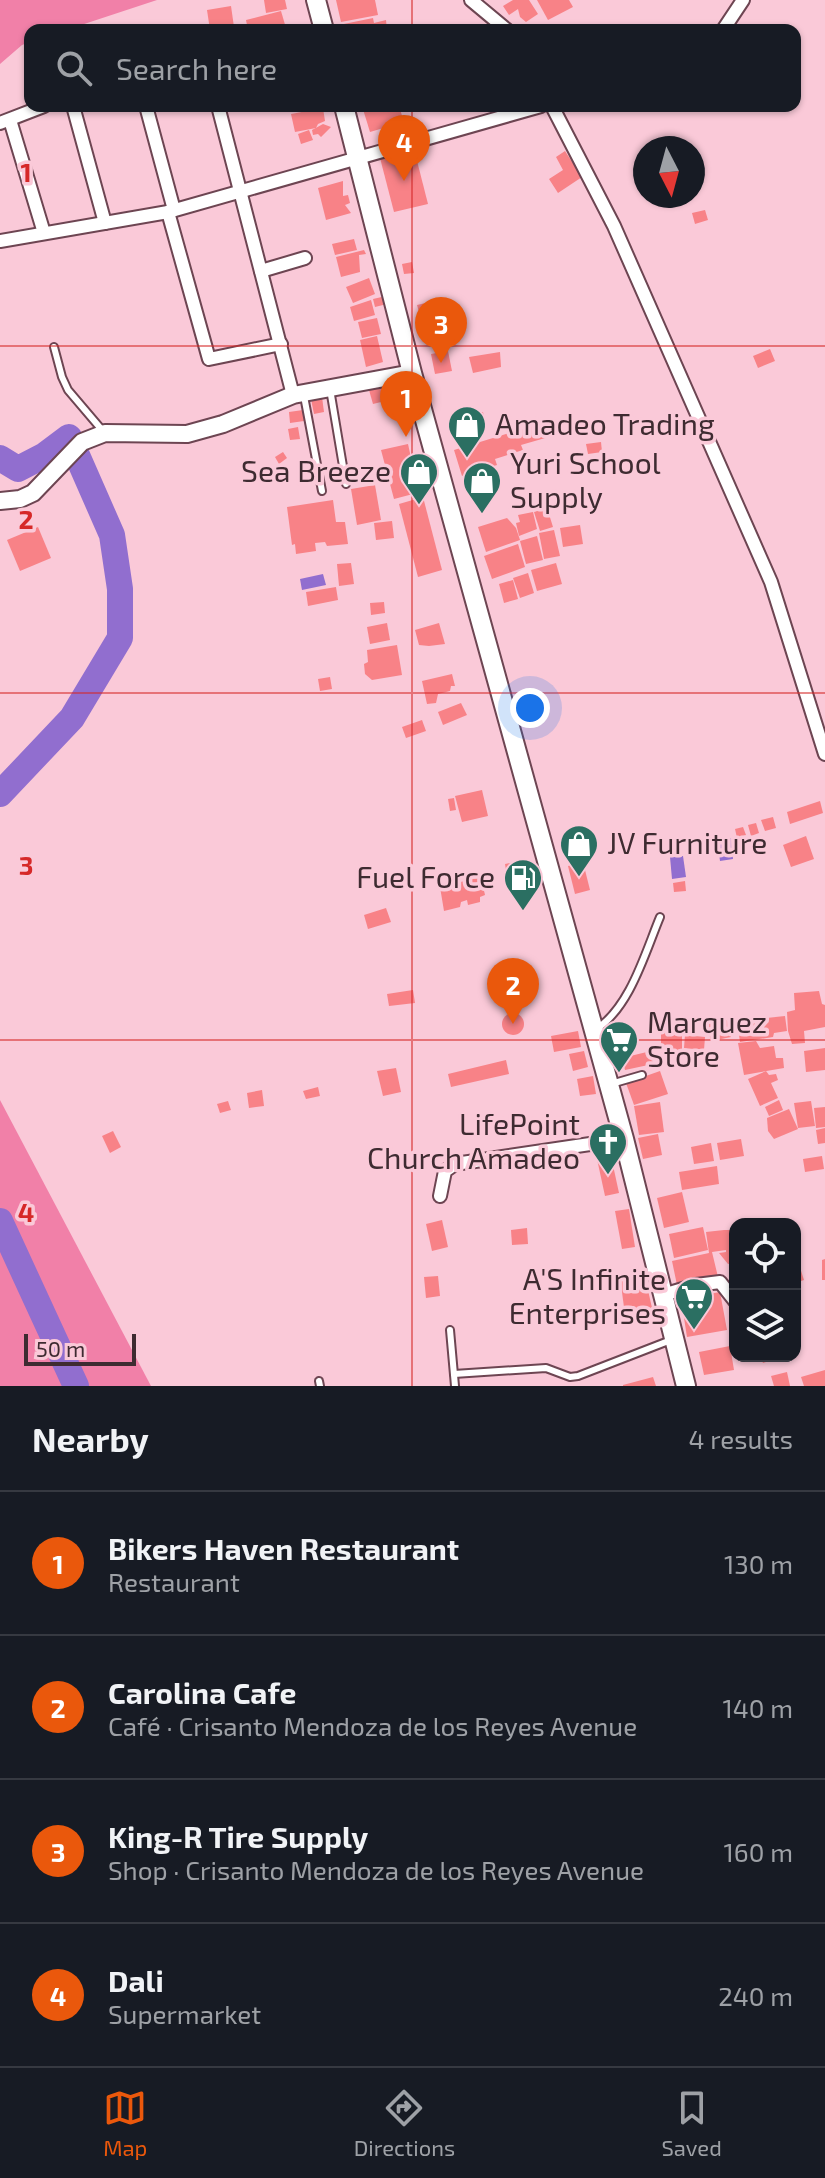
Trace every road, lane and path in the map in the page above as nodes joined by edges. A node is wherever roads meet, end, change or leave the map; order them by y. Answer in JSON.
{"nodes":[{"id":1,"x":316,"y":0,"type":"edge"},
{"id":2,"x":471,"y":0,"type":"edge"},
{"id":3,"x":743,"y":0,"type":"edge"},
{"id":4,"x":322,"y":24,"type":"edge"},
{"id":5,"x":500,"y":24,"type":"edge"},
{"id":6,"x":727,"y":24,"type":"edge"},
{"id":7,"x":29,"y":112,"type":"edge"},
{"id":8,"x":75,"y":112,"type":"edge"},
{"id":9,"x":147,"y":112,"type":"edge"},
{"id":10,"x":220,"y":112,"type":"edge"},
{"id":11,"x":346,"y":112,"type":"edge"},
{"id":12,"x":519,"y":112,"type":"edge"},
{"id":13,"x":555,"y":112,"type":"edge"},
{"id":14,"x":5,"y":122,"type":"edge"},
{"id":15,"x":359,"y":156,"type":"junction"},
{"id":16,"x":241,"y":192,"type":"junction"},
{"id":17,"x":171,"y":211,"type":"junction"},
{"id":18,"x":105,"y":223,"type":"junction"},
{"id":19,"x":44,"y":233,"type":"junction"},
{"id":20,"x":0,"y":241,"type":"edge"},
{"id":21,"x":305,"y":258,"type":"dead end"},
{"id":22,"x":261,"y":271,"type":"junction"},
{"id":23,"x":281,"y":344,"type":"junction"},
{"id":24,"x":54,"y":347,"type":"dead end"},
{"id":25,"x":412,"y":373,"type":"junction"},
{"id":26,"x":330,"y":388,"type":"junction"},
{"id":27,"x":298,"y":394,"type":"junction"},
{"id":28,"x":105,"y":433,"type":"junction"},
{"id":29,"x":346,"y":484,"type":"dead end"},
{"id":30,"x":322,"y":491,"type":"dead end"},
{"id":31,"x":0,"y":501,"type":"edge"},
{"id":32,"x":825,"y":754,"type":"edge"},
{"id":33,"x":660,"y":917,"type":"dead end"},
{"id":34,"x":593,"y":1031,"type":"junction"},
{"id":35,"x":642,"y":1075,"type":"dead end"},
{"id":36,"x":609,"y":1085,"type":"junction"},
{"id":37,"x":624,"y":1139,"type":"junction"},
{"id":38,"x":440,"y":1196,"type":"dead end"},
{"id":39,"x":729,"y":1293,"type":"edge"},
{"id":40,"x":663,"y":1295,"type":"junction"},
{"id":41,"x":450,"y":1330,"type":"dead end"},
{"id":42,"x":674,"y":1338,"type":"junction"},
{"id":43,"x":454,"y":1374,"type":"junction"},
{"id":44,"x":455,"y":1386,"type":"edge"},
{"id":45,"x":686,"y":1386,"type":"edge"}],
"edges":[{"from":1,"to":4,"type":"main road"},
{"from":2,"to":5,"type":"street"},
{"from":3,"to":6,"type":"street"},
{"from":7,"to":14,"type":"street"},
{"from":8,"to":18,"type":"street"},
{"from":9,"to":17,"type":"street"},
{"from":10,"to":16,"type":"street"},
{"from":11,"to":15,"type":"main road"},
{"from":12,"to":15,"type":"street"},
{"from":13,"to":32,"type":"street"},
{"from":14,"to":19,"type":"street"},
{"from":15,"to":16,"type":"street"},
{"from":15,"to":25,"type":"main road"},
{"from":16,"to":17,"type":"street"},
{"from":16,"to":22,"type":"street"},
{"from":17,"to":18,"type":"street"},
{"from":17,"to":23,"type":"street"},
{"from":18,"to":19,"type":"street"},
{"from":19,"to":20,"type":"street"},
{"from":21,"to":22,"type":"street"},
{"from":22,"to":23,"type":"street"},
{"from":23,"to":27,"type":"street"},
{"from":24,"to":28,"type":"lane"},
{"from":25,"to":26,"type":"street"},
{"from":25,"to":34,"type":"main road"},
{"from":26,"to":27,"type":"street"},
{"from":26,"to":29,"type":"lane"},
{"from":27,"to":28,"type":"street"},
{"from":27,"to":30,"type":"lane"},
{"from":28,"to":31,"type":"street"},
{"from":33,"to":34,"type":"lane"},
{"from":34,"to":36,"type":"main road"},
{"from":35,"to":36,"type":"lane"},
{"from":36,"to":37,"type":"main road"},
{"from":37,"to":38,"type":"street"},
{"from":37,"to":40,"type":"main road"},
{"from":39,"to":40,"type":"street"},
{"from":40,"to":42,"type":"main road"},
{"from":41,"to":43,"type":"lane"},
{"from":42,"to":43,"type":"lane"},
{"from":42,"to":45,"type":"main road"},
{"from":43,"to":44,"type":"lane"}]}
